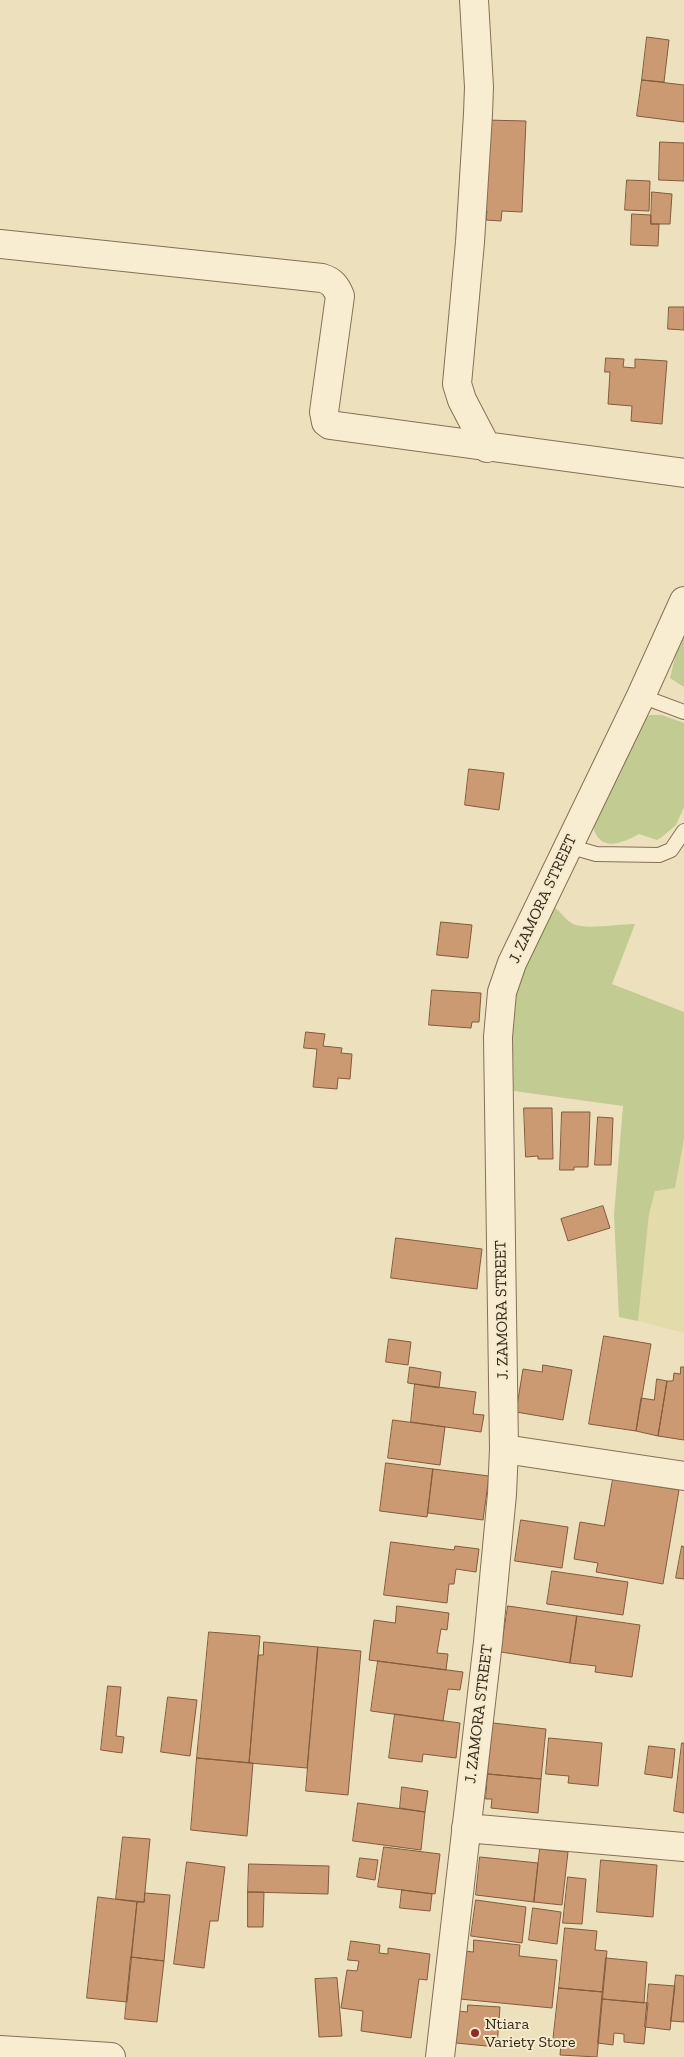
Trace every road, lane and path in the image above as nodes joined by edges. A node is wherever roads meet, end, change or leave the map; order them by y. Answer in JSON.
{"nodes":[{"id":1,"x":474,"y":0,"type":"edge"},
{"id":2,"x":0,"y":244,"type":"edge"},
{"id":3,"x":487,"y":448,"type":"junction"},
{"id":4,"x":684,"y":474,"type":"edge"},
{"id":5,"x":684,"y":601,"type":"edge"},
{"id":6,"x":641,"y":696,"type":"junction"},
{"id":7,"x":684,"y":712,"type":"edge"},
{"id":8,"x":684,"y":831,"type":"edge"},
{"id":9,"x":568,"y":846,"type":"junction"},
{"id":10,"x":504,"y":1449,"type":"junction"},
{"id":11,"x":684,"y":1476,"type":"edge"},
{"id":12,"x":466,"y":1828,"type":"junction"},
{"id":13,"x":684,"y":1847,"type":"edge"},
{"id":14,"x":0,"y":2050,"type":"edge"},
{"id":15,"x":111,"y":2057,"type":"edge"},
{"id":16,"x":440,"y":2057,"type":"edge"}],
"edges":[{"from":1,"to":3,"type":"street"},
{"from":2,"to":3,"type":"street"},
{"from":3,"to":4,"type":"street"},
{"from":5,"to":6,"type":"street","name":"J. ZAMORA STREET"},
{"from":6,"to":7,"type":"lane"},
{"from":6,"to":9,"type":"street","name":"J. ZAMORA STREET"},
{"from":8,"to":9,"type":"lane"},
{"from":9,"to":10,"type":"street","name":"J. ZAMORA STREET"},
{"from":10,"to":11,"type":"street"},
{"from":10,"to":12,"type":"street","name":"J. ZAMORA STREET"},
{"from":12,"to":13,"type":"street"},
{"from":12,"to":16,"type":"street","name":"J. ZAMORA STREET"},
{"from":14,"to":15,"type":"street"}]}
